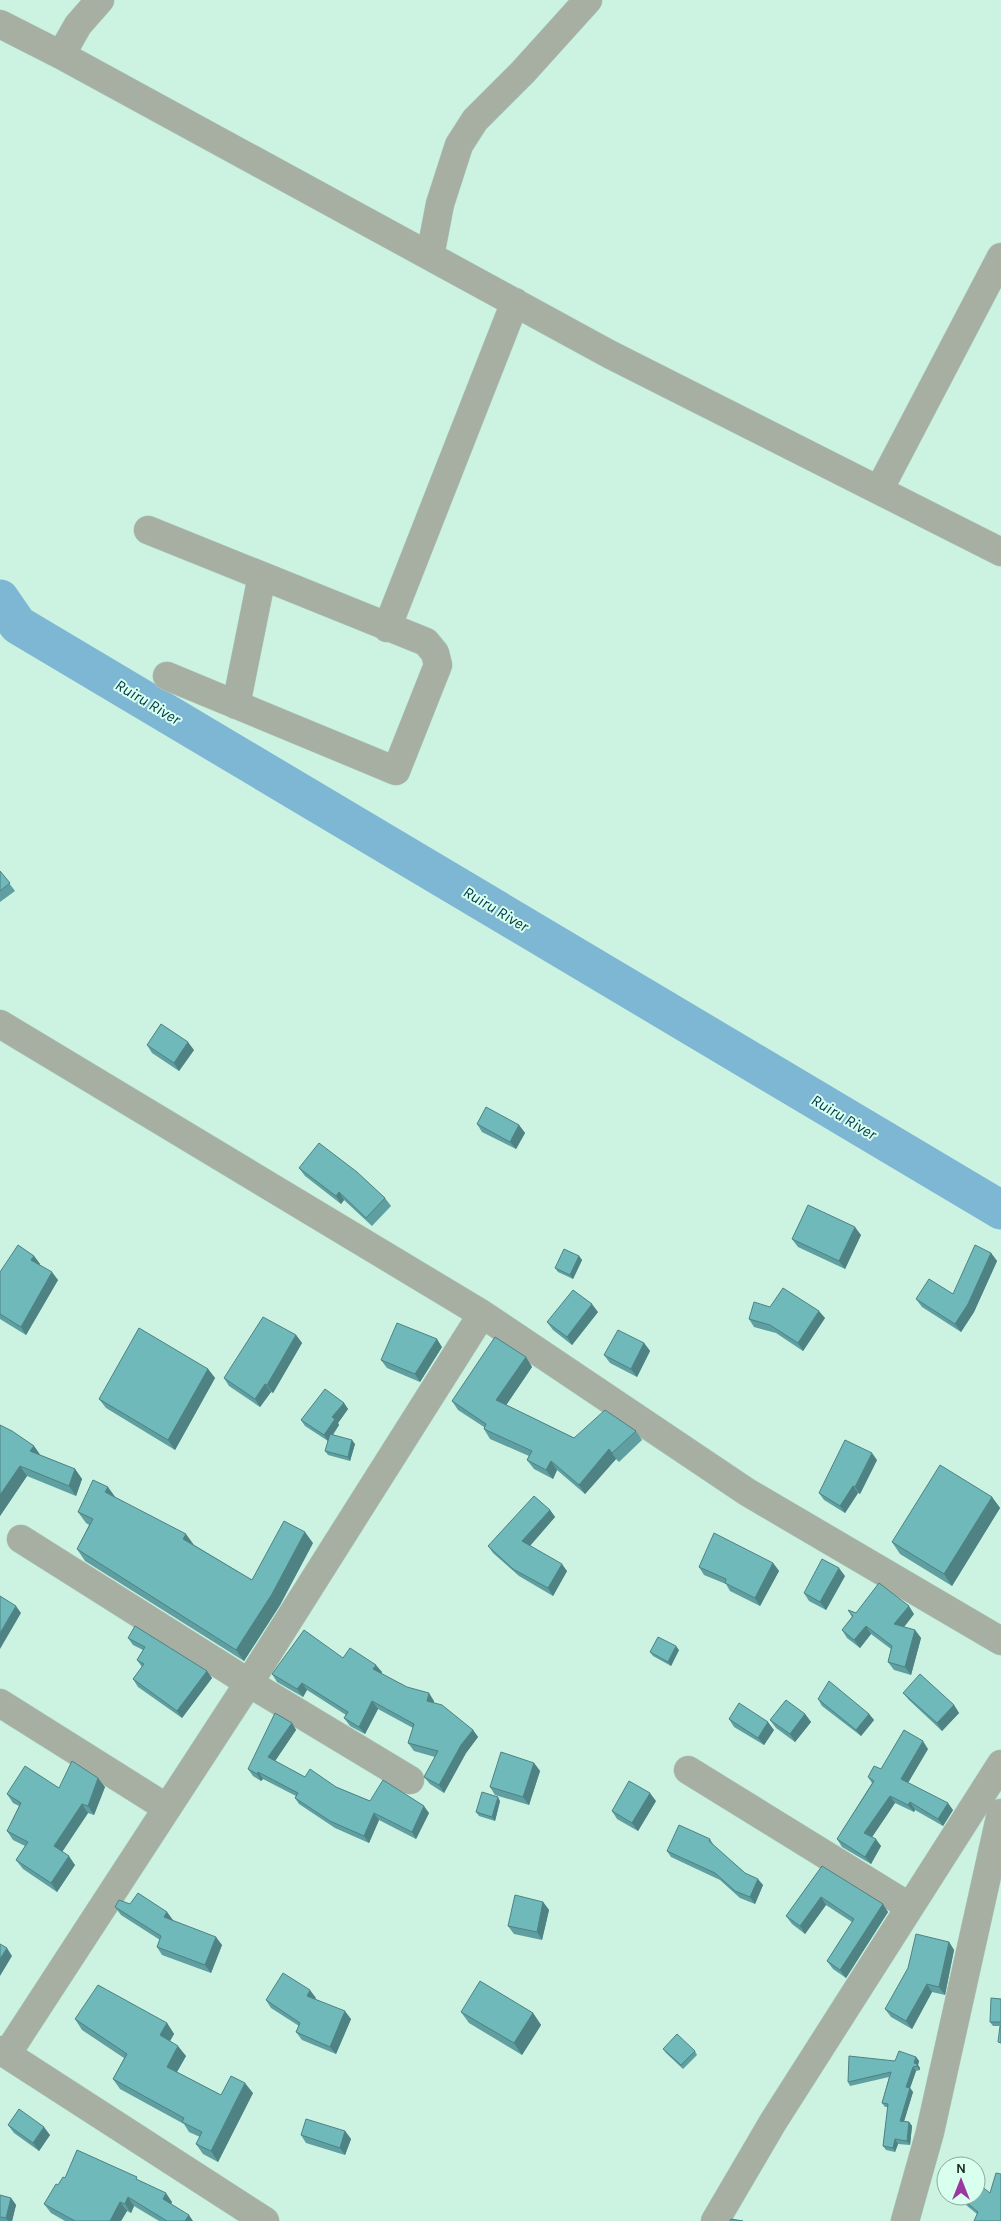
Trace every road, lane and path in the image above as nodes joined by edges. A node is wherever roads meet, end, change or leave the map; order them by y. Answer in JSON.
{"nodes":[{"id":1,"x":100,"y":0,"type":"edge"},
{"id":2,"x":588,"y":0,"type":"edge"},
{"id":3,"x":0,"y":24,"type":"edge"},
{"id":4,"x":61,"y":55,"type":"junction"},
{"id":5,"x":430,"y":256,"type":"junction"},
{"id":6,"x":1001,"y":257,"type":"edge"},
{"id":7,"x":515,"y":302,"type":"junction"},
{"id":8,"x":879,"y":490,"type":"junction"},
{"id":9,"x":148,"y":530,"type":"dead end"},
{"id":10,"x":1001,"y":552,"type":"edge"},
{"id":11,"x":262,"y":576,"type":"junction"},
{"id":12,"x":387,"y":628,"type":"junction"},
{"id":13,"x":167,"y":676,"type":"dead end"},
{"id":14,"x":236,"y":705,"type":"junction"},
{"id":15,"x":0,"y":1024,"type":"edge"},
{"id":16,"x":482,"y":1314,"type":"junction"},
{"id":17,"x":21,"y":1538,"type":"dead end"},
{"id":18,"x":1001,"y":1641,"type":"edge"},
{"id":19,"x":249,"y":1683,"type":"junction"},
{"id":20,"x":0,"y":1703,"type":"edge"},
{"id":21,"x":1001,"y":1764,"type":"edge"},
{"id":22,"x":688,"y":1770,"type":"dead end"},
{"id":23,"x":410,"y":1780,"type":"dead end"},
{"id":24,"x":167,"y":1808,"type":"junction"},
{"id":25,"x":1001,"y":1813,"type":"edge"},
{"id":26,"x":910,"y":1907,"type":"junction"},
{"id":27,"x":3,"y":2052,"type":"edge"},
{"id":28,"x":264,"y":2221,"type":"edge"},
{"id":29,"x":715,"y":2221,"type":"edge"},
{"id":30,"x":905,"y":2221,"type":"edge"}],
"edges":[{"from":1,"to":4,"type":"street"},
{"from":2,"to":5,"type":"street"},
{"from":3,"to":4,"type":"street"},
{"from":4,"to":5,"type":"street"},
{"from":5,"to":7,"type":"street"},
{"from":6,"to":8,"type":"street"},
{"from":7,"to":8,"type":"street"},
{"from":7,"to":12,"type":"street"},
{"from":8,"to":10,"type":"street"},
{"from":9,"to":11,"type":"street"},
{"from":11,"to":12,"type":"street"},
{"from":11,"to":14,"type":"street"},
{"from":12,"to":14,"type":"street"},
{"from":13,"to":14,"type":"street"},
{"from":15,"to":16,"type":"street"},
{"from":16,"to":18,"type":"street"},
{"from":16,"to":19,"type":"street"},
{"from":17,"to":19,"type":"street"},
{"from":19,"to":23,"type":"street"},
{"from":19,"to":24,"type":"street"},
{"from":20,"to":24,"type":"street"},
{"from":21,"to":26,"type":"street"},
{"from":22,"to":26,"type":"street"},
{"from":24,"to":27,"type":"street"},
{"from":25,"to":30,"type":"street"},
{"from":26,"to":29,"type":"street"},
{"from":27,"to":28,"type":"street"}]}
